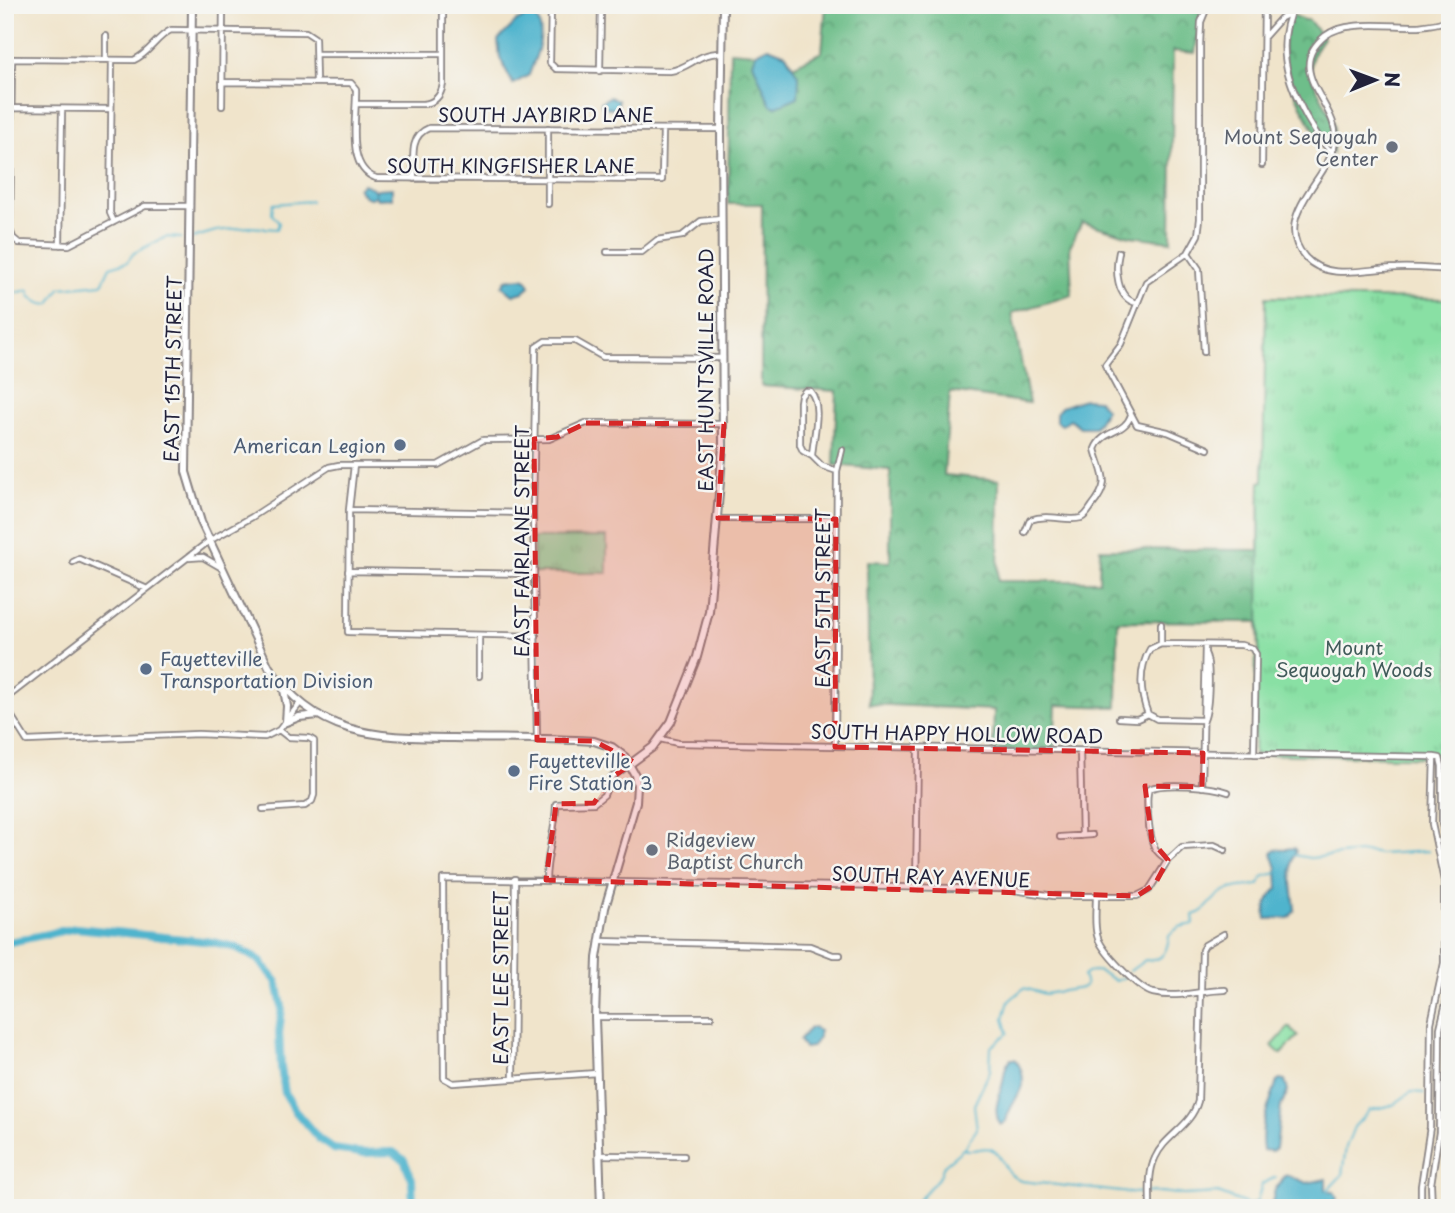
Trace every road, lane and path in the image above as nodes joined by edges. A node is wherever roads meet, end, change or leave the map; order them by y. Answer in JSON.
{"nodes":[{"id":1,"x":192,"y":5,"type":"edge"},
{"id":2,"x":223,"y":5,"type":"edge"},
{"id":3,"x":443,"y":5,"type":"edge"},
{"id":4,"x":551,"y":5,"type":"edge"},
{"id":5,"x":601,"y":5,"type":"edge"},
{"id":6,"x":723,"y":5,"type":"edge"},
{"id":7,"x":1208,"y":5,"type":"edge"},
{"id":8,"x":1265,"y":5,"type":"edge"},
{"id":9,"x":1294,"y":5,"type":"edge"},
{"id":10,"x":1290,"y":14,"type":"junction"},
{"id":11,"x":1450,"y":20,"type":"edge"},
{"id":12,"x":192,"y":30,"type":"junction"},
{"id":13,"x":223,"y":31,"type":"junction"},
{"id":14,"x":106,"y":36,"type":"dead end"},
{"id":15,"x":1265,"y":37,"type":"junction"},
{"id":16,"x":721,"y":53,"type":"junction"},
{"id":17,"x":316,"y":54,"type":"junction"},
{"id":18,"x":443,"y":54,"type":"junction"},
{"id":19,"x":109,"y":60,"type":"junction"},
{"id":20,"x":600,"y":71,"type":"junction"},
{"id":21,"x":222,"y":82,"type":"junction"},
{"id":22,"x":316,"y":82,"type":"junction"},
{"id":23,"x":356,"y":104,"type":"junction"},
{"id":24,"x":222,"y":106,"type":"dead end"},
{"id":25,"x":12,"y":108,"type":"junction"},
{"id":26,"x":62,"y":109,"type":"junction"},
{"id":27,"x":111,"y":109,"type":"junction"},
{"id":28,"x":548,"y":128,"type":"junction"},
{"id":29,"x":663,"y":129,"type":"junction"},
{"id":30,"x":721,"y":129,"type":"junction"},
{"id":31,"x":1333,"y":153,"type":"junction"},
{"id":32,"x":1262,"y":165,"type":"dead end"},
{"id":33,"x":414,"y":179,"type":"junction"},
{"id":34,"x":548,"y":180,"type":"junction"},
{"id":35,"x":548,"y":204,"type":"dead end"},
{"id":36,"x":190,"y":206,"type":"junction"},
{"id":37,"x":721,"y":219,"type":"junction"},
{"id":38,"x":114,"y":223,"type":"junction"},
{"id":39,"x":60,"y":245,"type":"junction"},
{"id":40,"x":607,"y":252,"type":"dead end"},
{"id":41,"x":1119,"y":252,"type":"dead end"},
{"id":42,"x":1188,"y":253,"type":"junction"},
{"id":43,"x":1450,"y":270,"type":"edge"},
{"id":44,"x":1137,"y":303,"type":"junction"},
{"id":45,"x":1204,"y":352,"type":"dead end"},
{"id":46,"x":723,"y":358,"type":"junction"},
{"id":47,"x":1132,"y":414,"type":"junction"},
{"id":48,"x":724,"y":424,"type":"junction"},
{"id":49,"x":534,"y":439,"type":"junction"},
{"id":50,"x":1208,"y":449,"type":"dead end"},
{"id":51,"x":842,"y":450,"type":"dead end"},
{"id":52,"x":812,"y":456,"type":"junction"},
{"id":53,"x":354,"y":465,"type":"junction"},
{"id":54,"x":837,"y":471,"type":"junction"},
{"id":55,"x":349,"y":510,"type":"junction"},
{"id":56,"x":533,"y":513,"type":"junction"},
{"id":57,"x":718,"y":519,"type":"junction"},
{"id":58,"x":836,"y":519,"type":"junction"},
{"id":59,"x":1025,"y":532,"type":"dead end"},
{"id":60,"x":209,"y":541,"type":"junction"},
{"id":61,"x":185,"y":559,"type":"junction"},
{"id":62,"x":74,"y":562,"type":"dead end"},
{"id":63,"x":222,"y":568,"type":"junction"},
{"id":64,"x":348,"y":571,"type":"junction"},
{"id":65,"x":534,"y":574,"type":"junction"},
{"id":66,"x":145,"y":588,"type":"junction"},
{"id":67,"x":1161,"y":624,"type":"dead end"},
{"id":68,"x":479,"y":635,"type":"junction"},
{"id":69,"x":536,"y":636,"type":"junction"},
{"id":70,"x":1161,"y":645,"type":"junction"},
{"id":71,"x":1205,"y":645,"type":"junction"},
{"id":72,"x":479,"y":676,"type":"dead end"},
{"id":73,"x":284,"y":688,"type":"junction"},
{"id":74,"x":5,"y":699,"type":"edge"},
{"id":75,"x":301,"y":702,"type":"junction"},
{"id":76,"x":5,"y":706,"type":"edge"},
{"id":77,"x":1148,"y":714,"type":"junction"},
{"id":78,"x":319,"y":715,"type":"junction"},
{"id":79,"x":1119,"y":719,"type":"dead end"},
{"id":80,"x":1203,"y":720,"type":"junction"},
{"id":81,"x":286,"y":722,"type":"junction"},
{"id":82,"x":279,"y":730,"type":"junction"},
{"id":83,"x":660,"y":738,"type":"junction"},
{"id":84,"x":537,"y":740,"type":"junction"},
{"id":85,"x":835,"y":747,"type":"junction"},
{"id":86,"x":918,"y":749,"type":"junction"},
{"id":87,"x":1080,"y":751,"type":"junction"},
{"id":88,"x":1203,"y":753,"type":"junction"},
{"id":89,"x":1254,"y":754,"type":"junction"},
{"id":90,"x":1434,"y":757,"type":"junction"},
{"id":91,"x":630,"y":764,"type":"junction"},
{"id":92,"x":1202,"y":787,"type":"junction"},
{"id":93,"x":1228,"y":792,"type":"dead end"},
{"id":94,"x":263,"y":808,"type":"dead end"},
{"id":95,"x":1442,"y":827,"type":"junction"},
{"id":96,"x":1433,"y":828,"type":"junction"},
{"id":97,"x":1092,"y":835,"type":"dead end"},
{"id":98,"x":1082,"y":836,"type":"junction"},
{"id":99,"x":1060,"y":837,"type":"dead end"},
{"id":100,"x":1225,"y":850,"type":"dead end"},
{"id":101,"x":1168,"y":860,"type":"junction"},
{"id":102,"x":1450,"y":860,"type":"edge"},
{"id":103,"x":515,"y":879,"type":"junction"},
{"id":104,"x":546,"y":880,"type":"junction"},
{"id":105,"x":611,"y":882,"type":"junction"},
{"id":106,"x":916,"y":888,"type":"junction"},
{"id":107,"x":1096,"y":897,"type":"junction"},
{"id":108,"x":1224,"y":934,"type":"dead end"},
{"id":109,"x":599,"y":941,"type":"junction"},
{"id":110,"x":840,"y":955,"type":"dead end"},
{"id":111,"x":1450,"y":987,"type":"edge"},
{"id":112,"x":1225,"y":990,"type":"dead end"},
{"id":113,"x":1200,"y":992,"type":"junction"},
{"id":114,"x":595,"y":1017,"type":"junction"},
{"id":115,"x":710,"y":1017,"type":"dead end"},
{"id":116,"x":597,"y":1073,"type":"junction"},
{"id":117,"x":513,"y":1077,"type":"junction"},
{"id":118,"x":600,"y":1155,"type":"junction"},
{"id":119,"x":684,"y":1156,"type":"dead end"},
{"id":120,"x":601,"y":1208,"type":"edge"},
{"id":121,"x":1150,"y":1208,"type":"edge"},
{"id":122,"x":1422,"y":1208,"type":"edge"},
{"id":123,"x":1432,"y":1208,"type":"edge"}],
"edges":[{"from":1,"to":12,"type":"main road","name":"EAST 15TH STREET"},
{"from":2,"to":13,"type":"street"},
{"from":3,"to":18,"type":"street"},
{"from":4,"to":20,"type":"street"},
{"from":5,"to":20,"type":"street"},
{"from":6,"to":16,"type":"main road","name":"EAST HUNTSVILLE ROAD"},
{"from":7,"to":42,"type":"street"},
{"from":8,"to":15,"type":"street"},
{"from":9,"to":10,"type":"street"},
{"from":10,"to":15,"type":"street"},
{"from":10,"to":31,"type":"street"},
{"from":11,"to":31,"type":"street"},
{"from":12,"to":13,"type":"street"},
{"from":12,"to":19,"type":"street"},
{"from":12,"to":36,"type":"main road","name":"EAST 15TH STREET"},
{"from":13,"to":17,"type":"street"},
{"from":13,"to":21,"type":"street"},
{"from":14,"to":19,"type":"street"},
{"from":15,"to":32,"type":"street"},
{"from":16,"to":20,"type":"street"},
{"from":16,"to":30,"type":"main road","name":"EAST HUNTSVILLE ROAD"},
{"from":17,"to":18,"type":"street"},
{"from":17,"to":22,"type":"street"},
{"from":18,"to":23,"type":"street"},
{"from":19,"to":25,"type":"street"},
{"from":19,"to":27,"type":"street"},
{"from":21,"to":22,"type":"street"},
{"from":21,"to":24,"type":"street"},
{"from":22,"to":23,"type":"street"},
{"from":23,"to":33,"type":"street","name":"SOUTH KINGFISHER LANE"},
{"from":25,"to":26,"type":"street"},
{"from":25,"to":39,"type":"street"},
{"from":26,"to":27,"type":"street"},
{"from":26,"to":39,"type":"street"},
{"from":27,"to":38,"type":"street"},
{"from":28,"to":29,"type":"street","name":"SOUTH JAYBIRD LANE"},
{"from":28,"to":33,"type":"street","name":"SOUTH JAYBIRD LANE"},
{"from":28,"to":34,"type":"street"},
{"from":29,"to":30,"type":"street","name":"SOUTH JAYBIRD LANE"},
{"from":29,"to":34,"type":"street","name":"SOUTH KINGFISHER LANE"},
{"from":30,"to":37,"type":"main road","name":"EAST HUNTSVILLE ROAD"},
{"from":31,"to":43,"type":"street"},
{"from":33,"to":34,"type":"street","name":"SOUTH KINGFISHER LANE"},
{"from":34,"to":35,"type":"street"},
{"from":36,"to":38,"type":"street"},
{"from":36,"to":60,"type":"main road","name":"EAST 15TH STREET"},
{"from":37,"to":40,"type":"street"},
{"from":37,"to":46,"type":"main road","name":"EAST HUNTSVILLE ROAD"},
{"from":38,"to":39,"type":"street"},
{"from":41,"to":44,"type":"street"},
{"from":42,"to":44,"type":"street"},
{"from":42,"to":45,"type":"street"},
{"from":44,"to":47,"type":"street"},
{"from":46,"to":48,"type":"main road","name":"EAST HUNTSVILLE ROAD"},
{"from":46,"to":49,"type":"street","name":"EAST FAIRLANE STREET"},
{"from":47,"to":50,"type":"street"},
{"from":47,"to":59,"type":"street"},
{"from":48,"to":49,"type":"street"},
{"from":48,"to":57,"type":"main road","name":"EAST HUNTSVILLE ROAD"},
{"from":49,"to":53,"type":"street"},
{"from":49,"to":56,"type":"street","name":"EAST FAIRLANE STREET"},
{"from":51,"to":54,"type":"street","name":"EAST 5TH STREET"},
{"from":52,"to":52,"type":"street"},
{"from":52,"to":54,"type":"street"},
{"from":53,"to":55,"type":"street"},
{"from":53,"to":60,"type":"street"},
{"from":54,"to":58,"type":"street","name":"EAST 5TH STREET"},
{"from":55,"to":56,"type":"street"},
{"from":55,"to":64,"type":"street"},
{"from":56,"to":65,"type":"street","name":"EAST FAIRLANE STREET"},
{"from":57,"to":58,"type":"street"},
{"from":57,"to":83,"type":"main road","name":"EAST HUNTSVILLE ROAD"},
{"from":58,"to":85,"type":"street","name":"EAST 5TH STREET"},
{"from":60,"to":61,"type":"street"},
{"from":60,"to":63,"type":"main road","name":"EAST 15TH STREET"},
{"from":61,"to":63,"type":"street"},
{"from":61,"to":66,"type":"street"},
{"from":62,"to":66,"type":"street"},
{"from":63,"to":73,"type":"main road","name":"EAST 15TH STREET"},
{"from":64,"to":65,"type":"street"},
{"from":64,"to":68,"type":"street"},
{"from":65,"to":69,"type":"street","name":"EAST FAIRLANE STREET"},
{"from":66,"to":74,"type":"street"},
{"from":67,"to":70,"type":"street"},
{"from":68,"to":69,"type":"street"},
{"from":68,"to":72,"type":"street"},
{"from":69,"to":84,"type":"street","name":"EAST FAIRLANE STREET"},
{"from":70,"to":71,"type":"street"},
{"from":70,"to":77,"type":"street"},
{"from":71,"to":80,"type":"street"},
{"from":71,"to":89,"type":"street"},
{"from":73,"to":75,"type":"main road","name":"EAST 15TH STREET"},
{"from":73,"to":81,"type":"main road"},
{"from":75,"to":78,"type":"main road"},
{"from":75,"to":81,"type":"street"},
{"from":76,"to":82,"type":"street"},
{"from":77,"to":79,"type":"street"},
{"from":77,"to":80,"type":"street"},
{"from":78,"to":81,"type":"main road"},
{"from":78,"to":84,"type":"main road"},
{"from":80,"to":88,"type":"street"},
{"from":81,"to":82,"type":"street"},
{"from":82,"to":94,"type":"street"},
{"from":83,"to":85,"type":"street","name":"SOUTH HAPPY HOLLOW ROAD"},
{"from":83,"to":91,"type":"main road","name":"EAST HUNTSVILLE ROAD"},
{"from":84,"to":91,"type":"main road"},
{"from":85,"to":86,"type":"street","name":"SOUTH HAPPY HOLLOW ROAD"},
{"from":86,"to":87,"type":"street","name":"SOUTH HAPPY HOLLOW ROAD"},
{"from":86,"to":106,"type":"street"},
{"from":87,"to":88,"type":"street","name":"SOUTH HAPPY HOLLOW ROAD"},
{"from":87,"to":98,"type":"street"},
{"from":88,"to":89,"type":"street","name":"SOUTH HAPPY HOLLOW ROAD"},
{"from":88,"to":92,"type":"street"},
{"from":89,"to":90,"type":"street","name":"SOUTH HAPPY HOLLOW ROAD"},
{"from":90,"to":95,"type":"street"},
{"from":90,"to":96,"type":"street"},
{"from":91,"to":104,"type":"street"},
{"from":91,"to":105,"type":"main road"},
{"from":92,"to":93,"type":"street"},
{"from":92,"to":101,"type":"street"},
{"from":95,"to":96,"type":"street"},
{"from":95,"to":102,"type":"street"},
{"from":96,"to":122,"type":"street"},
{"from":97,"to":98,"type":"street"},
{"from":98,"to":99,"type":"street"},
{"from":100,"to":101,"type":"street","name":"SOUTH RAY AVENUE"},
{"from":101,"to":107,"type":"street","name":"SOUTH RAY AVENUE"},
{"from":103,"to":104,"type":"street","name":"SOUTH RAY AVENUE"},
{"from":103,"to":117,"type":"street","name":"EAST LEE STREET"},
{"from":103,"to":117,"type":"street","name":"SOUTH RAY AVENUE"},
{"from":104,"to":105,"type":"street","name":"SOUTH RAY AVENUE"},
{"from":105,"to":106,"type":"street","name":"SOUTH RAY AVENUE"},
{"from":105,"to":109,"type":"main road"},
{"from":106,"to":107,"type":"street","name":"SOUTH RAY AVENUE"},
{"from":107,"to":113,"type":"street"},
{"from":108,"to":113,"type":"street"},
{"from":109,"to":110,"type":"street"},
{"from":109,"to":114,"type":"main road"},
{"from":111,"to":123,"type":"street"},
{"from":112,"to":113,"type":"street"},
{"from":113,"to":121,"type":"street"},
{"from":114,"to":115,"type":"street"},
{"from":114,"to":116,"type":"main road"},
{"from":116,"to":117,"type":"street"},
{"from":116,"to":118,"type":"main road"},
{"from":118,"to":119,"type":"street"},
{"from":118,"to":120,"type":"main road"}]}
